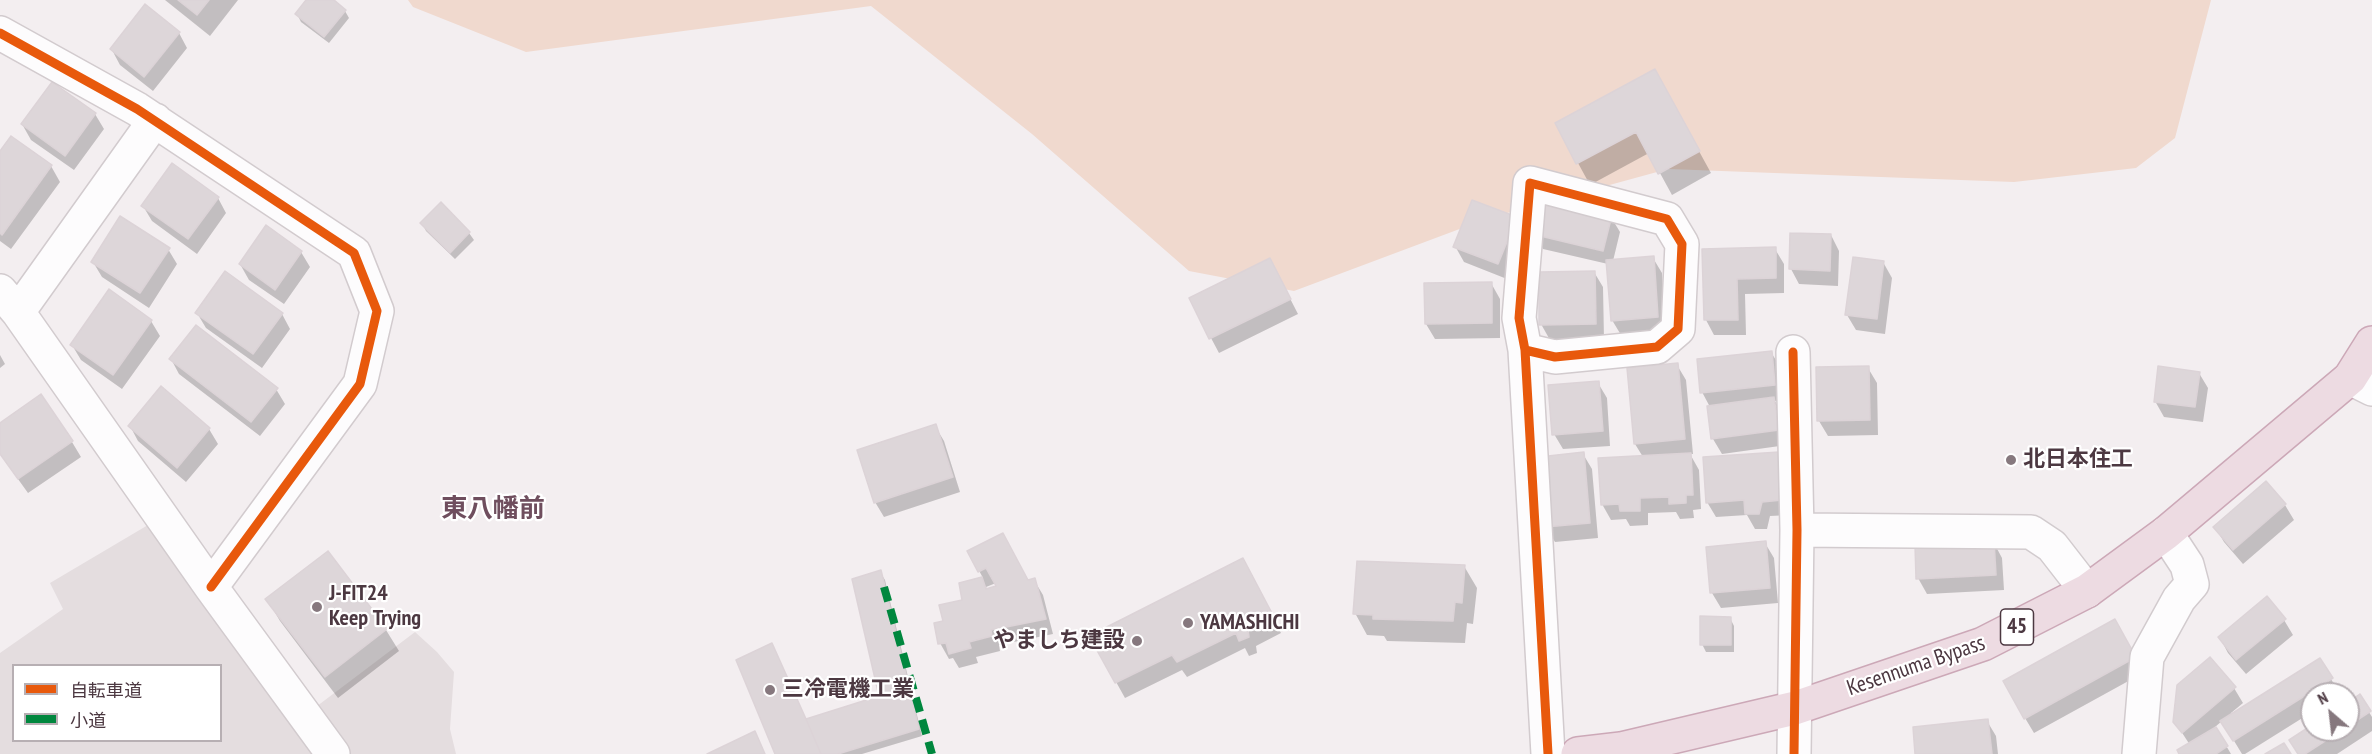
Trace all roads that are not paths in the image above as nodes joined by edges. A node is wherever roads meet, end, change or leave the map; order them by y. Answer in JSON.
{"nodes":[{"id":1,"x":0,"y":33,"type":"edge"},
{"id":2,"x":155,"y":120,"type":"junction"},
{"id":3,"x":9,"y":301,"type":"edge"},
{"id":4,"x":2372,"y":343,"type":"edge"},
{"id":5,"x":1525,"y":350,"type":"junction"},
{"id":6,"x":1793,"y":352,"type":"dead end"},
{"id":7,"x":2361,"y":383,"type":"edge"},
{"id":8,"x":1797,"y":530,"type":"junction"},
{"id":9,"x":2166,"y":533,"type":"junction"},
{"id":10,"x":212,"y":586,"type":"junction"},
{"id":11,"x":2087,"y":591,"type":"junction"},
{"id":12,"x":1795,"y":708,"type":"junction"},
{"id":13,"x":333,"y":754,"type":"edge"},
{"id":14,"x":1548,"y":754,"type":"edge"},
{"id":15,"x":1578,"y":754,"type":"edge"},
{"id":16,"x":1794,"y":754,"type":"edge"},
{"id":17,"x":2139,"y":754,"type":"edge"}],
"edges":[{"from":1,"to":2,"type":"street"},
{"from":2,"to":3,"type":"street"},
{"from":2,"to":10,"type":"street"},
{"from":3,"to":10,"type":"street"},
{"from":4,"to":7,"type":"highway","name":"Kesennuma Bypass","number":"45"},
{"from":5,"to":5,"type":"street"},
{"from":5,"to":14,"type":"street"},
{"from":6,"to":8,"type":"street"},
{"from":7,"to":9,"type":"highway","name":"Kesennuma Bypass","number":"45"},
{"from":8,"to":11,"type":"street"},
{"from":8,"to":12,"type":"street"},
{"from":9,"to":11,"type":"highway","name":"Kesennuma Bypass","number":"45"},
{"from":9,"to":17,"type":"street"},
{"from":10,"to":13,"type":"street"},
{"from":11,"to":12,"type":"highway","name":"Kesennuma Bypass","number":"45"},
{"from":12,"to":15,"type":"highway","name":"Kesennuma Bypass","number":"45"},
{"from":12,"to":16,"type":"street"}]}
